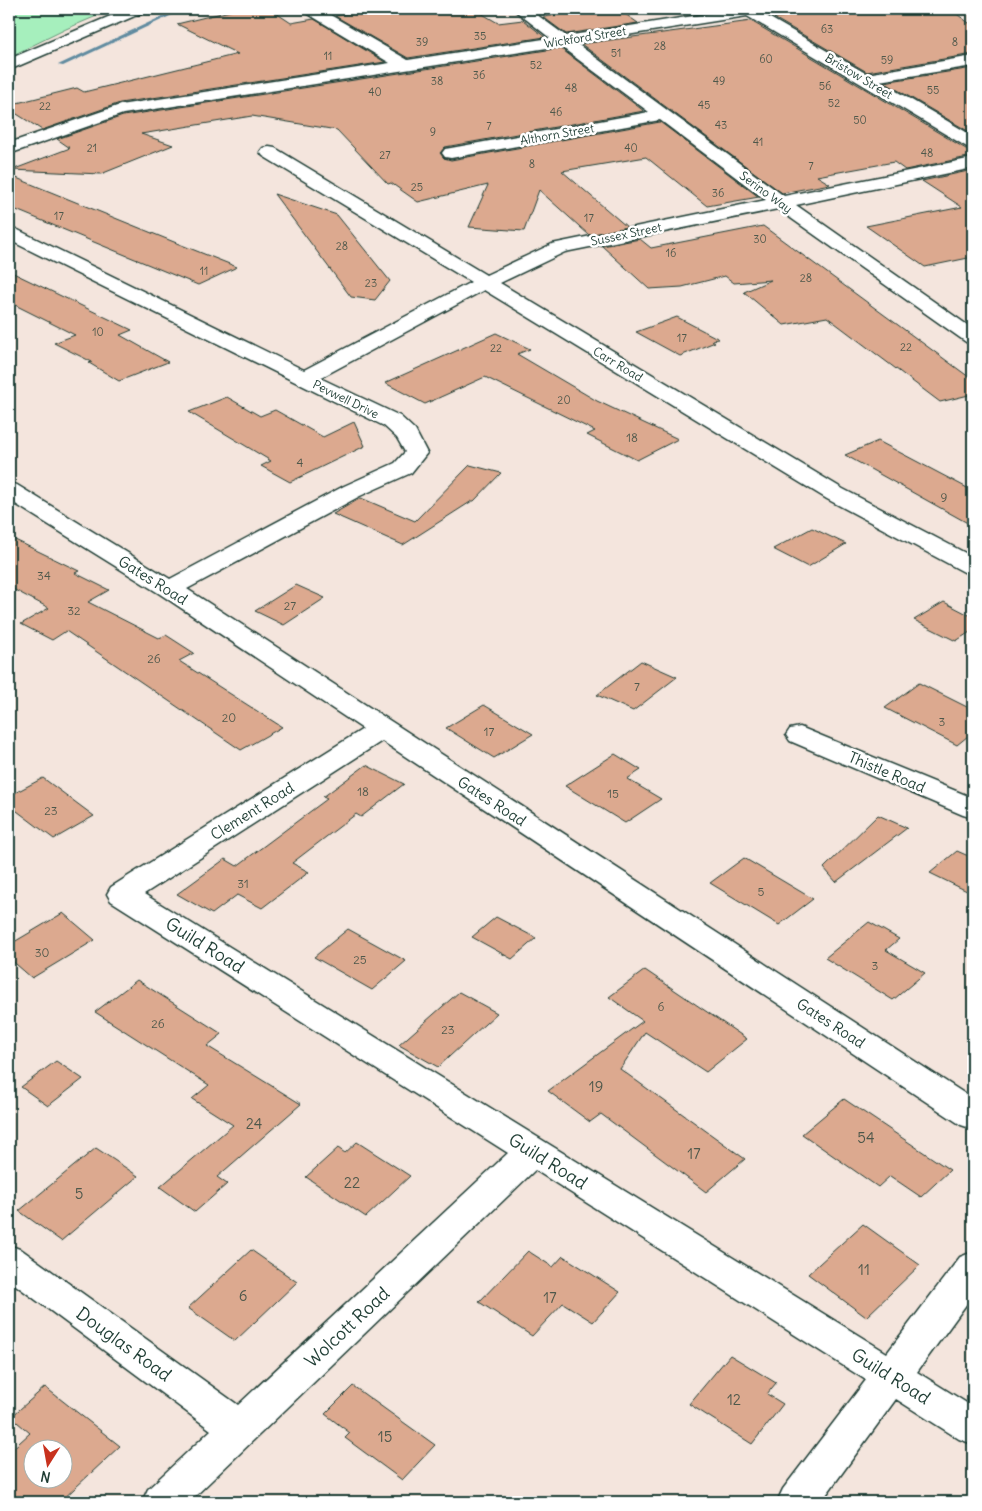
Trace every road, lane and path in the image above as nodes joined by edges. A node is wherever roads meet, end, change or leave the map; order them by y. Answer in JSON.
{"nodes":[{"id":1,"x":139,"y":9,"type":"edge"},
{"id":2,"x":310,"y":9,"type":"edge"},
{"id":3,"x":520,"y":9,"type":"edge"},
{"id":4,"x":765,"y":9,"type":"edge"},
{"id":5,"x":747,"y":10,"type":"edge"},
{"id":6,"x":563,"y":41,"type":"junction"},
{"id":7,"x":973,"y":61,"type":"edge"},
{"id":8,"x":9,"y":65,"type":"edge"},
{"id":9,"x":405,"y":65,"type":"junction"},
{"id":10,"x":864,"y":79,"type":"junction"},
{"id":11,"x":662,"y":114,"type":"junction"},
{"id":12,"x":973,"y":144,"type":"edge"},
{"id":13,"x":9,"y":149,"type":"edge"},
{"id":14,"x":269,"y":152,"type":"dead end"},
{"id":15,"x":451,"y":153,"type":"dead end"},
{"id":16,"x":973,"y":163,"type":"edge"},
{"id":17,"x":780,"y":202,"type":"junction"},
{"id":18,"x":9,"y":233,"type":"edge"},
{"id":19,"x":484,"y":283,"type":"junction"},
{"id":20,"x":973,"y":338,"type":"edge"},
{"id":21,"x":304,"y":378,"type":"junction"},
{"id":22,"x":9,"y":490,"type":"edge"},
{"id":23,"x":973,"y":567,"type":"edge"},
{"id":24,"x":169,"y":589,"type":"junction"},
{"id":25,"x":382,"y":729,"type":"junction"},
{"id":26,"x":800,"y":735,"type":"dead end"},
{"id":27,"x":973,"y":809,"type":"edge"},
{"id":28,"x":122,"y":894,"type":"joint"},
{"id":29,"x":973,"y":1116,"type":"edge"},
{"id":30,"x":532,"y":1151,"type":"junction"},
{"id":31,"x":9,"y":1260,"type":"edge"},
{"id":32,"x":973,"y":1267,"type":"edge"},
{"id":33,"x":891,"y":1376,"type":"junction"},
{"id":34,"x":973,"y":1428,"type":"edge"},
{"id":35,"x":240,"y":1429,"type":"junction"},
{"id":36,"x":162,"y":1502,"type":"edge"},
{"id":37,"x":797,"y":1502,"type":"edge"}],
"edges":[{"from":1,"to":8,"type":"street"},
{"from":2,"to":9,"type":"street"},
{"from":3,"to":6,"type":"street","name":"Serino Way"},
{"from":4,"to":5,"type":"street","name":"Wickford Street"},
{"from":5,"to":6,"type":"street","name":"Wickford Street"},
{"from":5,"to":10,"type":"street","name":"Bristow Street"},
{"from":6,"to":9,"type":"street","name":"Wickford Street"},
{"from":6,"to":11,"type":"street","name":"Serino Way"},
{"from":7,"to":10,"type":"street"},
{"from":9,"to":13,"type":"street"},
{"from":10,"to":12,"type":"street","name":"Bristow Street"},
{"from":11,"to":15,"type":"street","name":"Althorn Street"},
{"from":11,"to":17,"type":"street","name":"Serino Way"},
{"from":14,"to":19,"type":"street","name":"Carr Road"},
{"from":16,"to":17,"type":"street","name":"Sussex Street"},
{"from":17,"to":19,"type":"street","name":"Sussex Street"},
{"from":17,"to":20,"type":"street","name":"Serino Way"},
{"from":18,"to":21,"type":"street","name":"Pevwell Drive"},
{"from":19,"to":21,"type":"street","name":"Sussex Street"},
{"from":19,"to":23,"type":"street","name":"Carr Road"},
{"from":21,"to":24,"type":"street","name":"Pevwell Drive"},
{"from":22,"to":24,"type":"street","name":"Gates Road"},
{"from":24,"to":25,"type":"street","name":"Gates Road"},
{"from":25,"to":28,"type":"street","name":"Clement Road"},
{"from":25,"to":29,"type":"street","name":"Gates Road"},
{"from":26,"to":27,"type":"street","name":"Thistle Road"},
{"from":28,"to":30,"type":"street","name":"Guild Road"},
{"from":30,"to":33,"type":"street","name":"Guild Road"},
{"from":30,"to":35,"type":"street","name":"Wolcott Road"},
{"from":31,"to":35,"type":"street","name":"Douglas Road"},
{"from":32,"to":33,"type":"street"},
{"from":33,"to":34,"type":"street","name":"Guild Road"},
{"from":33,"to":37,"type":"street"},
{"from":35,"to":36,"type":"street","name":"Wolcott Road"}]}
